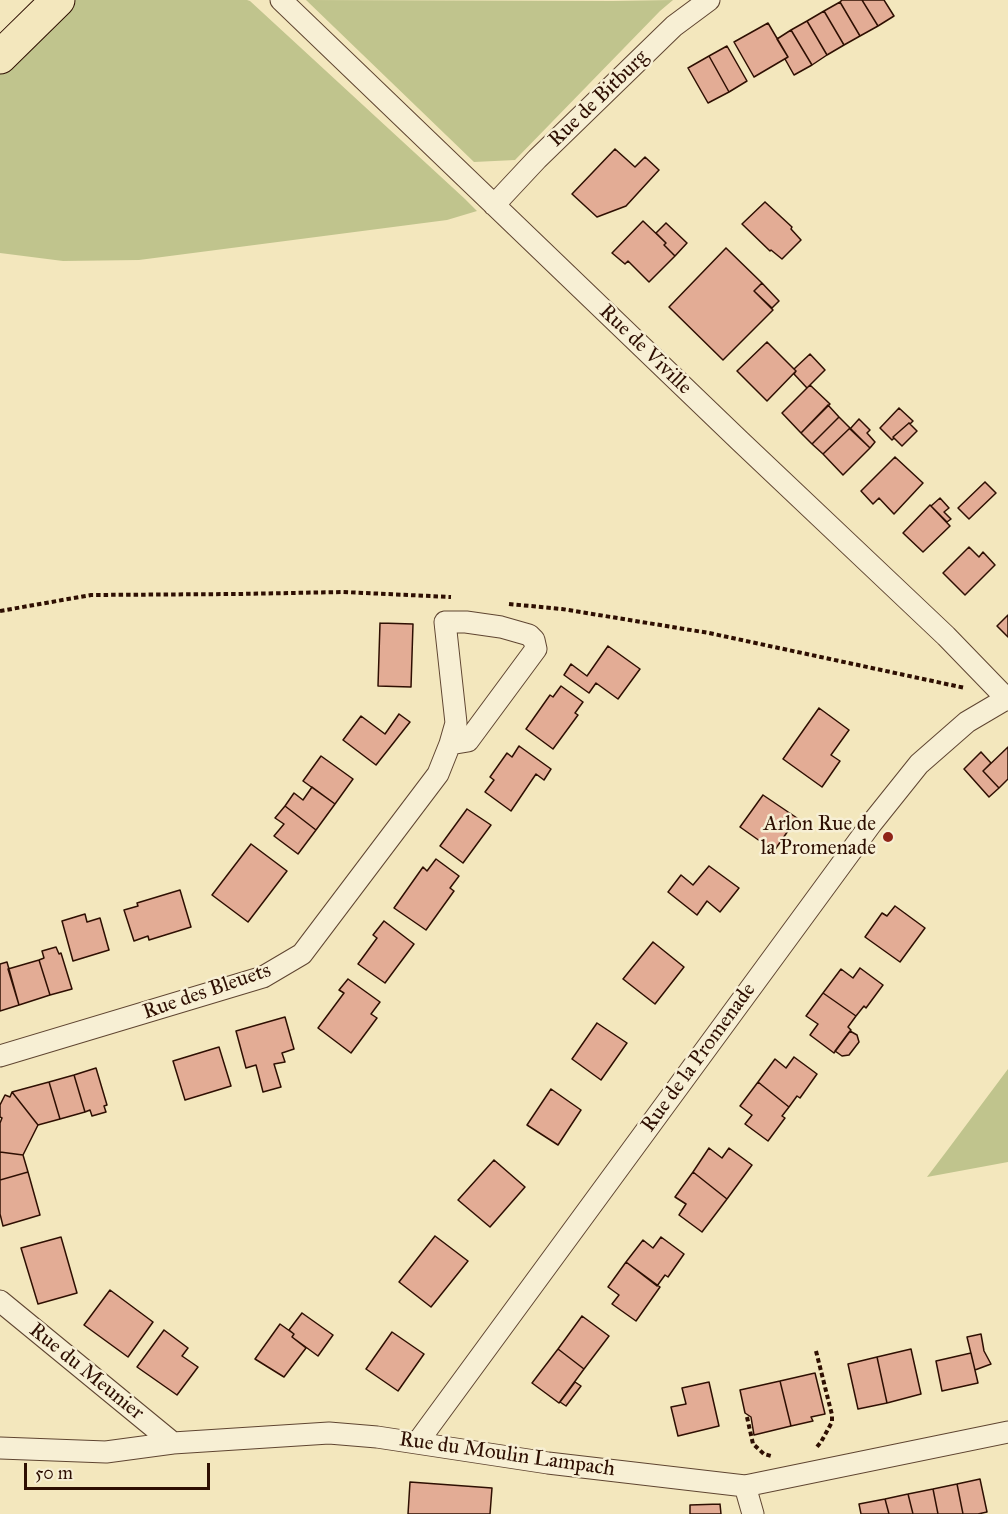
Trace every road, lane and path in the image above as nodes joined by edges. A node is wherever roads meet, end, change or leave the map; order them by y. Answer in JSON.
{"nodes":[{"id":1,"x":58,"y":0,"type":"edge"},
{"id":2,"x":281,"y":0,"type":"edge"},
{"id":3,"x":709,"y":0,"type":"edge"},
{"id":4,"x":0,"y":57,"type":"edge"},
{"id":5,"x":494,"y":205,"type":"junction"},
{"id":6,"x":1007,"y":699,"type":"edge"},
{"id":7,"x":450,"y":744,"type":"junction"},
{"id":8,"x":0,"y":1056,"type":"edge"},
{"id":9,"x":0,"y":1301,"type":"edge"},
{"id":10,"x":816,"y":1351,"type":"dead end"},
{"id":11,"x":747,"y":1417,"type":"dead end"},
{"id":12,"x":1008,"y":1432,"type":"edge"},
{"id":13,"x":173,"y":1443,"type":"junction"},
{"id":14,"x":417,"y":1443,"type":"junction"},
{"id":15,"x":0,"y":1448,"type":"edge"},
{"id":16,"x":812,"y":1452,"type":"dead end"},
{"id":17,"x":779,"y":1456,"type":"dead end"},
{"id":18,"x":745,"y":1486,"type":"junction"},
{"id":19,"x":753,"y":1514,"type":"edge"}],
"edges":[{"from":1,"to":4,"type":"highway"},
{"from":2,"to":5,"type":"street","name":"Rue de Viville"},
{"from":3,"to":5,"type":"street","name":"Rue de Bitburg"},
{"from":5,"to":6,"type":"street","name":"Rue de Viville"},
{"from":6,"to":14,"type":"street","name":"Rue de la Promenade"},
{"from":7,"to":7,"type":"street","name":"Rue des Bleuets"},
{"from":7,"to":8,"type":"street","name":"Rue des Bleuets"},
{"from":9,"to":13,"type":"street","name":"Rue du Meunier"},
{"from":10,"to":16,"type":"path"},
{"from":11,"to":17,"type":"path"},
{"from":12,"to":18,"type":"street","name":"Rue du Moulin Lampach"},
{"from":13,"to":14,"type":"street","name":"Rue du Moulin Lampach"},
{"from":13,"to":15,"type":"street","name":"Rue du Moulin Lampach"},
{"from":14,"to":18,"type":"street","name":"Rue du Moulin Lampach"},
{"from":18,"to":19,"type":"street"}]}
